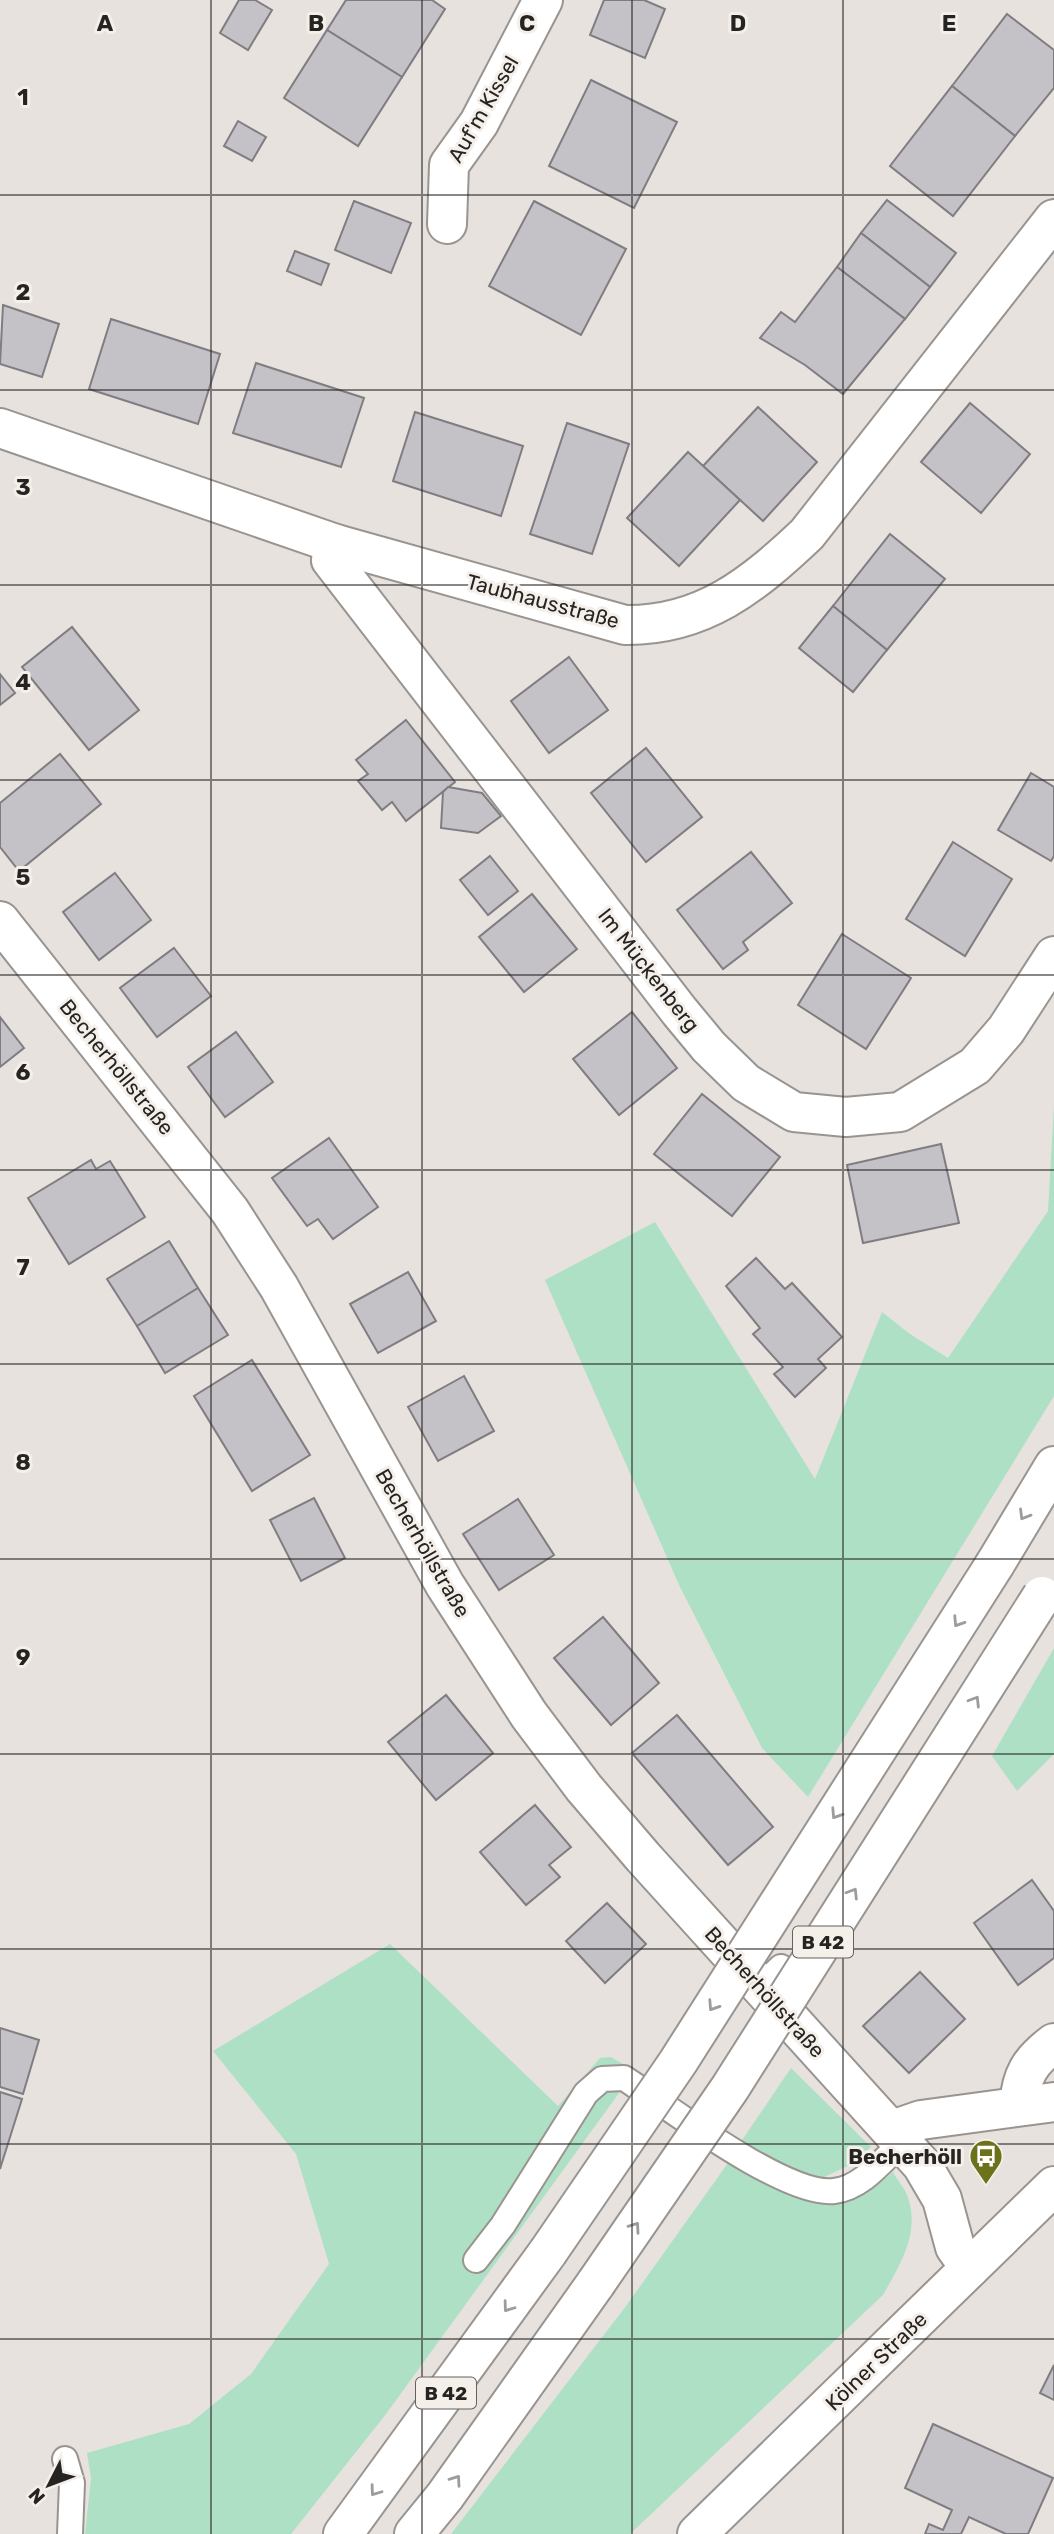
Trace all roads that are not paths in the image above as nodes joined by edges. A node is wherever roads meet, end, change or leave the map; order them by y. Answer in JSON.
{"nodes":[{"id":1,"x":543,"y":0,"type":"edge"},
{"id":2,"x":1054,"y":219,"type":"edge"},
{"id":3,"x":447,"y":224,"type":"dead end"},
{"id":4,"x":0,"y":428,"type":"edge"},
{"id":5,"x":336,"y":544,"type":"junction"},
{"id":6,"x":0,"y":921,"type":"edge"},
{"id":7,"x":1054,"y":956,"type":"edge"},
{"id":8,"x":1054,"y":1466,"type":"edge"},
{"id":9,"x":1048,"y":1586,"type":"edge"},
{"id":10,"x":1054,"y":2043,"type":"edge"},
{"id":11,"x":1036,"y":2104,"type":"edge"},
{"id":12,"x":897,"y":2136,"type":"junction"},
{"id":13,"x":1054,"y":2186,"type":"edge"},
{"id":14,"x":476,"y":2260,"type":"dead end"},
{"id":15,"x":970,"y":2268,"type":"junction"},
{"id":16,"x":65,"y":2459,"type":"dead end"},
{"id":17,"x":70,"y":2534,"type":"edge"},
{"id":18,"x":343,"y":2534,"type":"edge"},
{"id":19,"x":414,"y":2534,"type":"edge"},
{"id":20,"x":697,"y":2534,"type":"edge"}],
"edges":[{"from":1,"to":3,"type":"main road","name":"Auf'm Kissel"},
{"from":2,"to":5,"type":"main road","name":"Taubhausstraße"},
{"from":4,"to":5,"type":"main road","name":"Taubhausstraße"},
{"from":5,"to":7,"type":"main road","name":"Im Mückenberg"},
{"from":6,"to":12,"type":"main road","name":"Becherhöllstraße"},
{"from":8,"to":18,"type":"main road","number":"B 42","one_way":true,"bridge":true},
{"from":19,"to":9,"type":"main road","number":"B 42","one_way":true,"bridge":true},
{"from":10,"to":11,"type":"main road"},
{"from":11,"to":12,"type":"main road"},
{"from":12,"to":14,"type":"lane"},
{"from":12,"to":15,"type":"main road","name":"Becherhöllstraße"},
{"from":13,"to":15,"type":"main road","name":"Kölner Straße"},
{"from":15,"to":20,"type":"main road","name":"Kölner Straße"},
{"from":16,"to":17,"type":"lane"}]}
